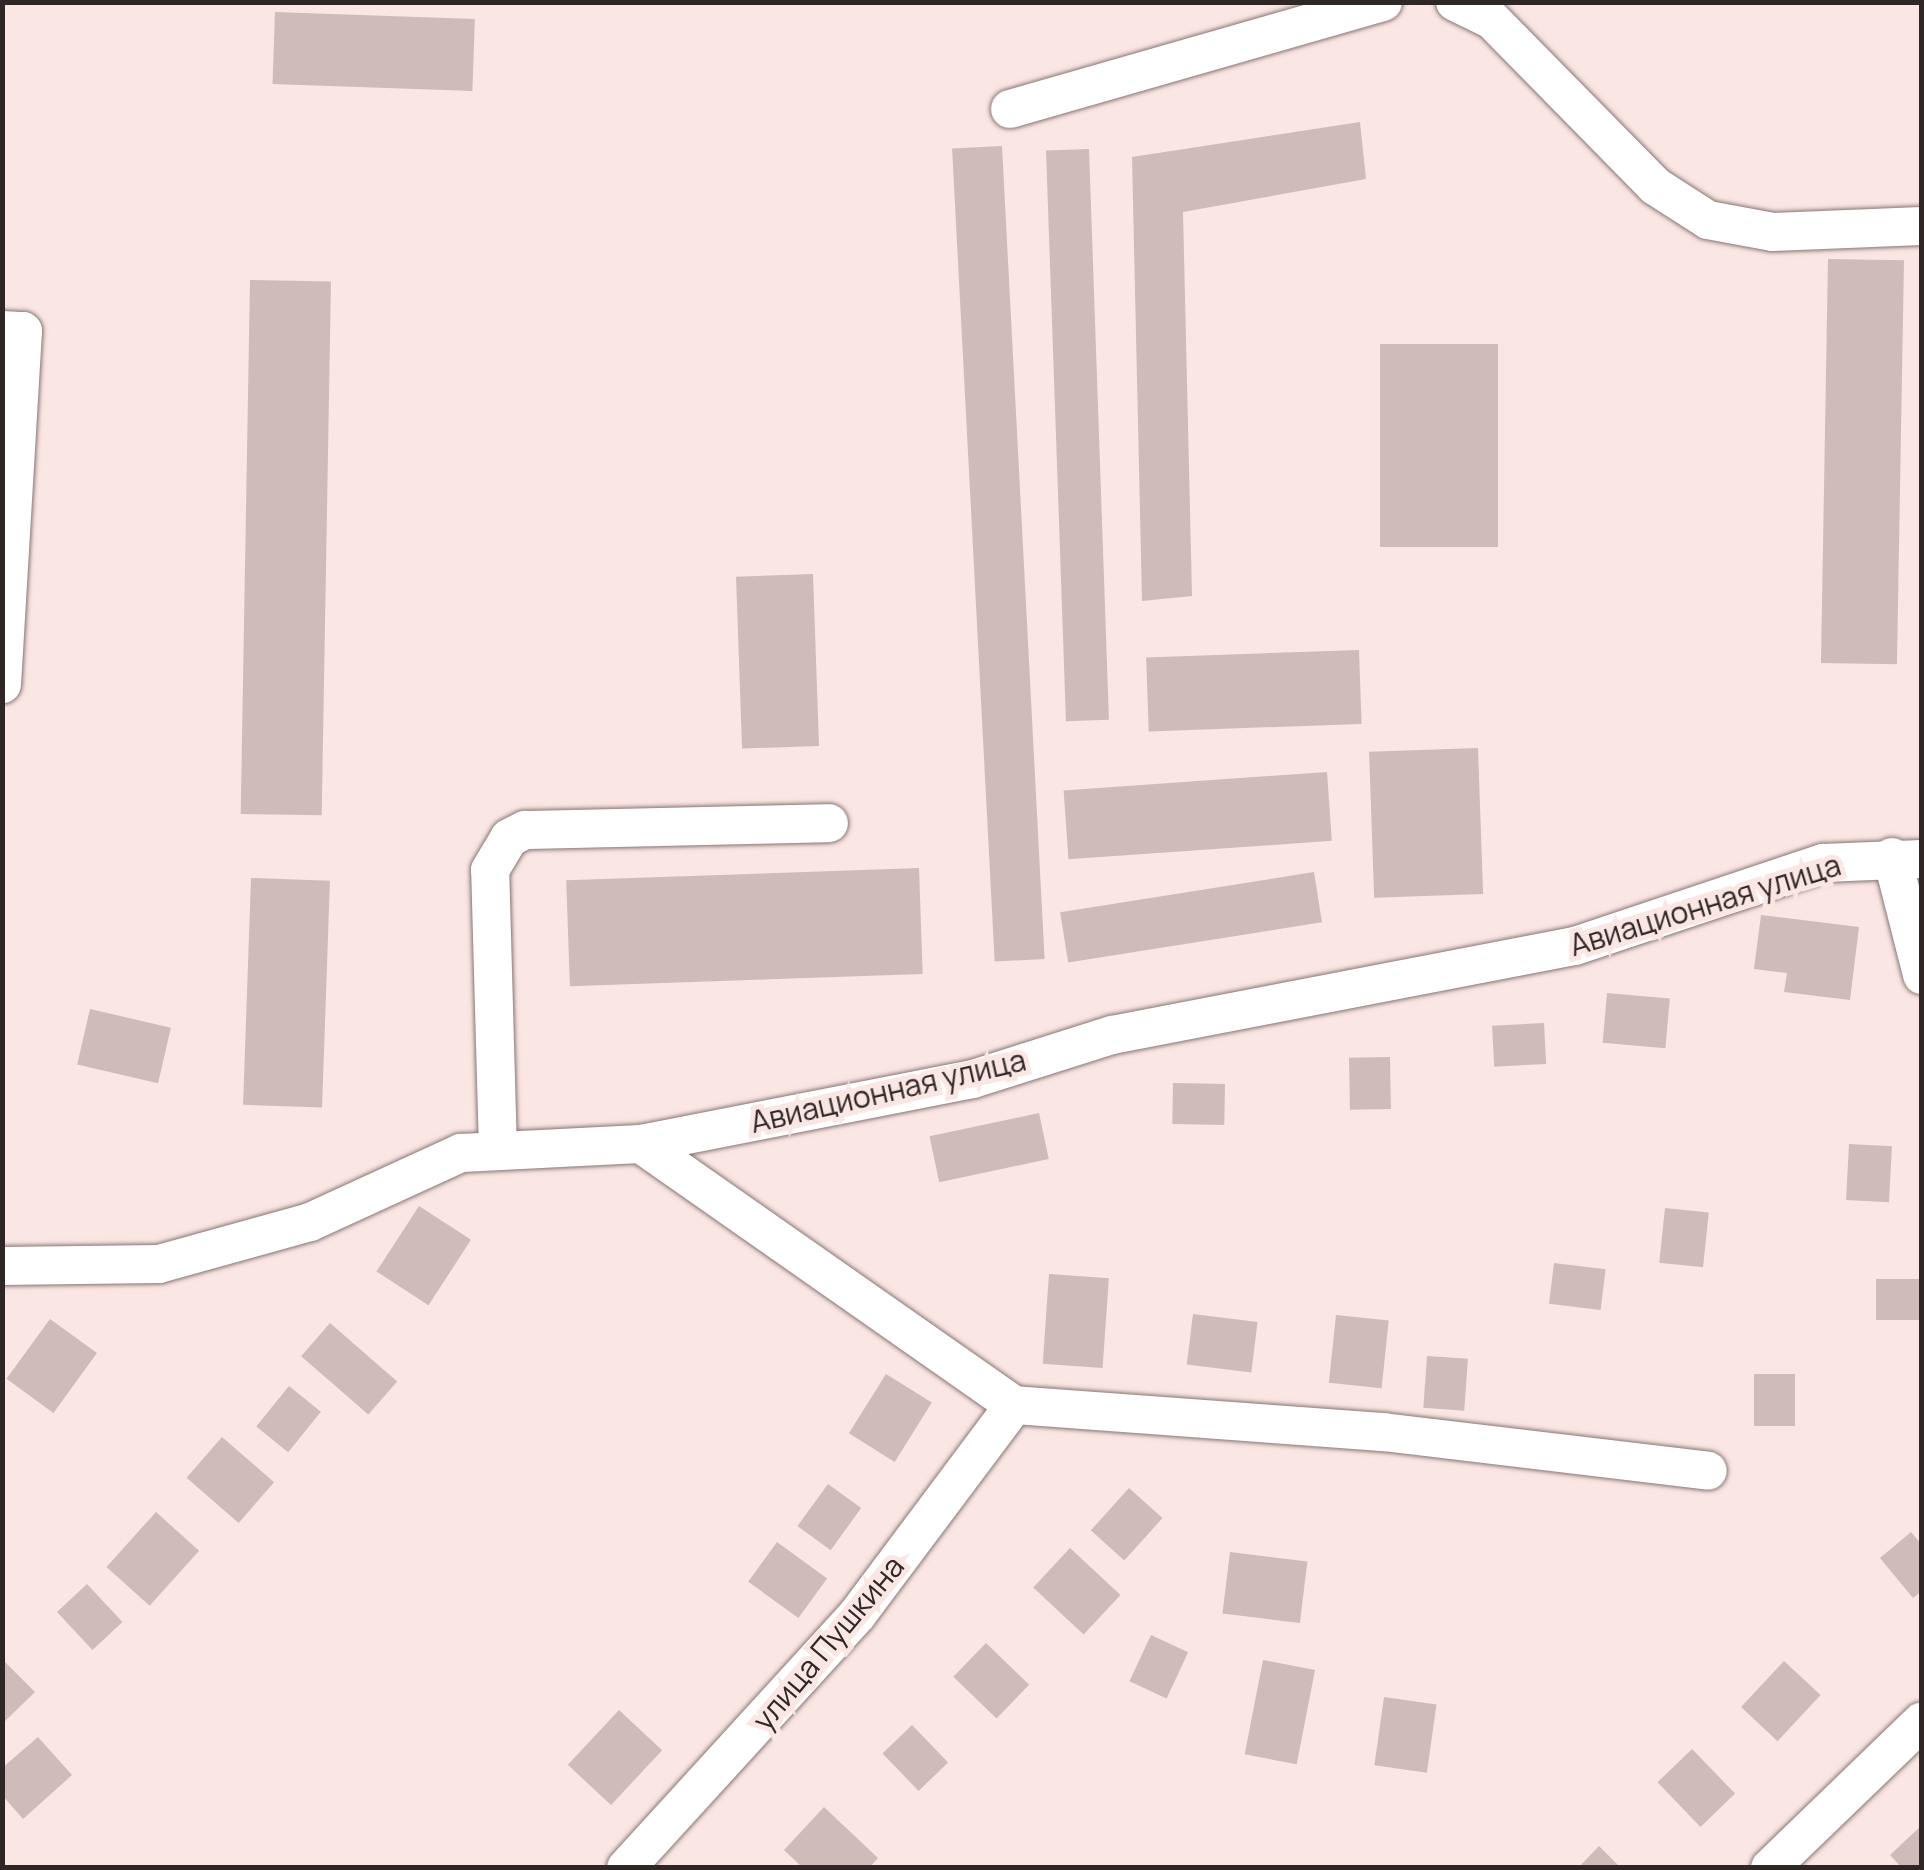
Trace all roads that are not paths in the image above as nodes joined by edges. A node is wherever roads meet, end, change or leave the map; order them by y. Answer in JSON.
{"nodes":[{"id":1,"x":1383,"y":2,"type":"edge"},
{"id":2,"x":1455,"y":2,"type":"edge"},
{"id":3,"x":1010,"y":109,"type":"dead end"},
{"id":4,"x":1922,"y":226,"type":"edge"},
{"id":5,"x":2,"y":330,"type":"edge"},
{"id":6,"x":2,"y":684,"type":"edge"},
{"id":7,"x":829,"y":823,"type":"dead end"},
{"id":8,"x":1906,"y":858,"type":"edge"},
{"id":9,"x":1922,"y":975,"type":"edge"},
{"id":10,"x":642,"y":1144,"type":"junction"},
{"id":11,"x":498,"y":1151,"type":"junction"},
{"id":12,"x":2,"y":1266,"type":"edge"},
{"id":13,"x":1014,"y":1405,"type":"junction"},
{"id":14,"x":1708,"y":1471,"type":"dead end"},
{"id":15,"x":1922,"y":1720,"type":"edge"},
{"id":16,"x":626,"y":1868,"type":"edge"},
{"id":17,"x":1770,"y":1868,"type":"edge"}],
"edges":[{"from":1,"to":3,"type":"street"},
{"from":2,"to":4,"type":"street"},
{"from":5,"to":6,"type":"street"},
{"from":7,"to":11,"type":"street"},
{"from":8,"to":9,"type":"street"},
{"from":8,"to":10,"type":"street","name":"Авиационная улица"},
{"from":10,"to":11,"type":"street","name":"Авиационная улица"},
{"from":10,"to":13,"type":"street"},
{"from":11,"to":12,"type":"street","name":"Авиационная улица"},
{"from":13,"to":14,"type":"street"},
{"from":13,"to":16,"type":"street","name":"улица Пушкина"},
{"from":15,"to":17,"type":"street"}]}
